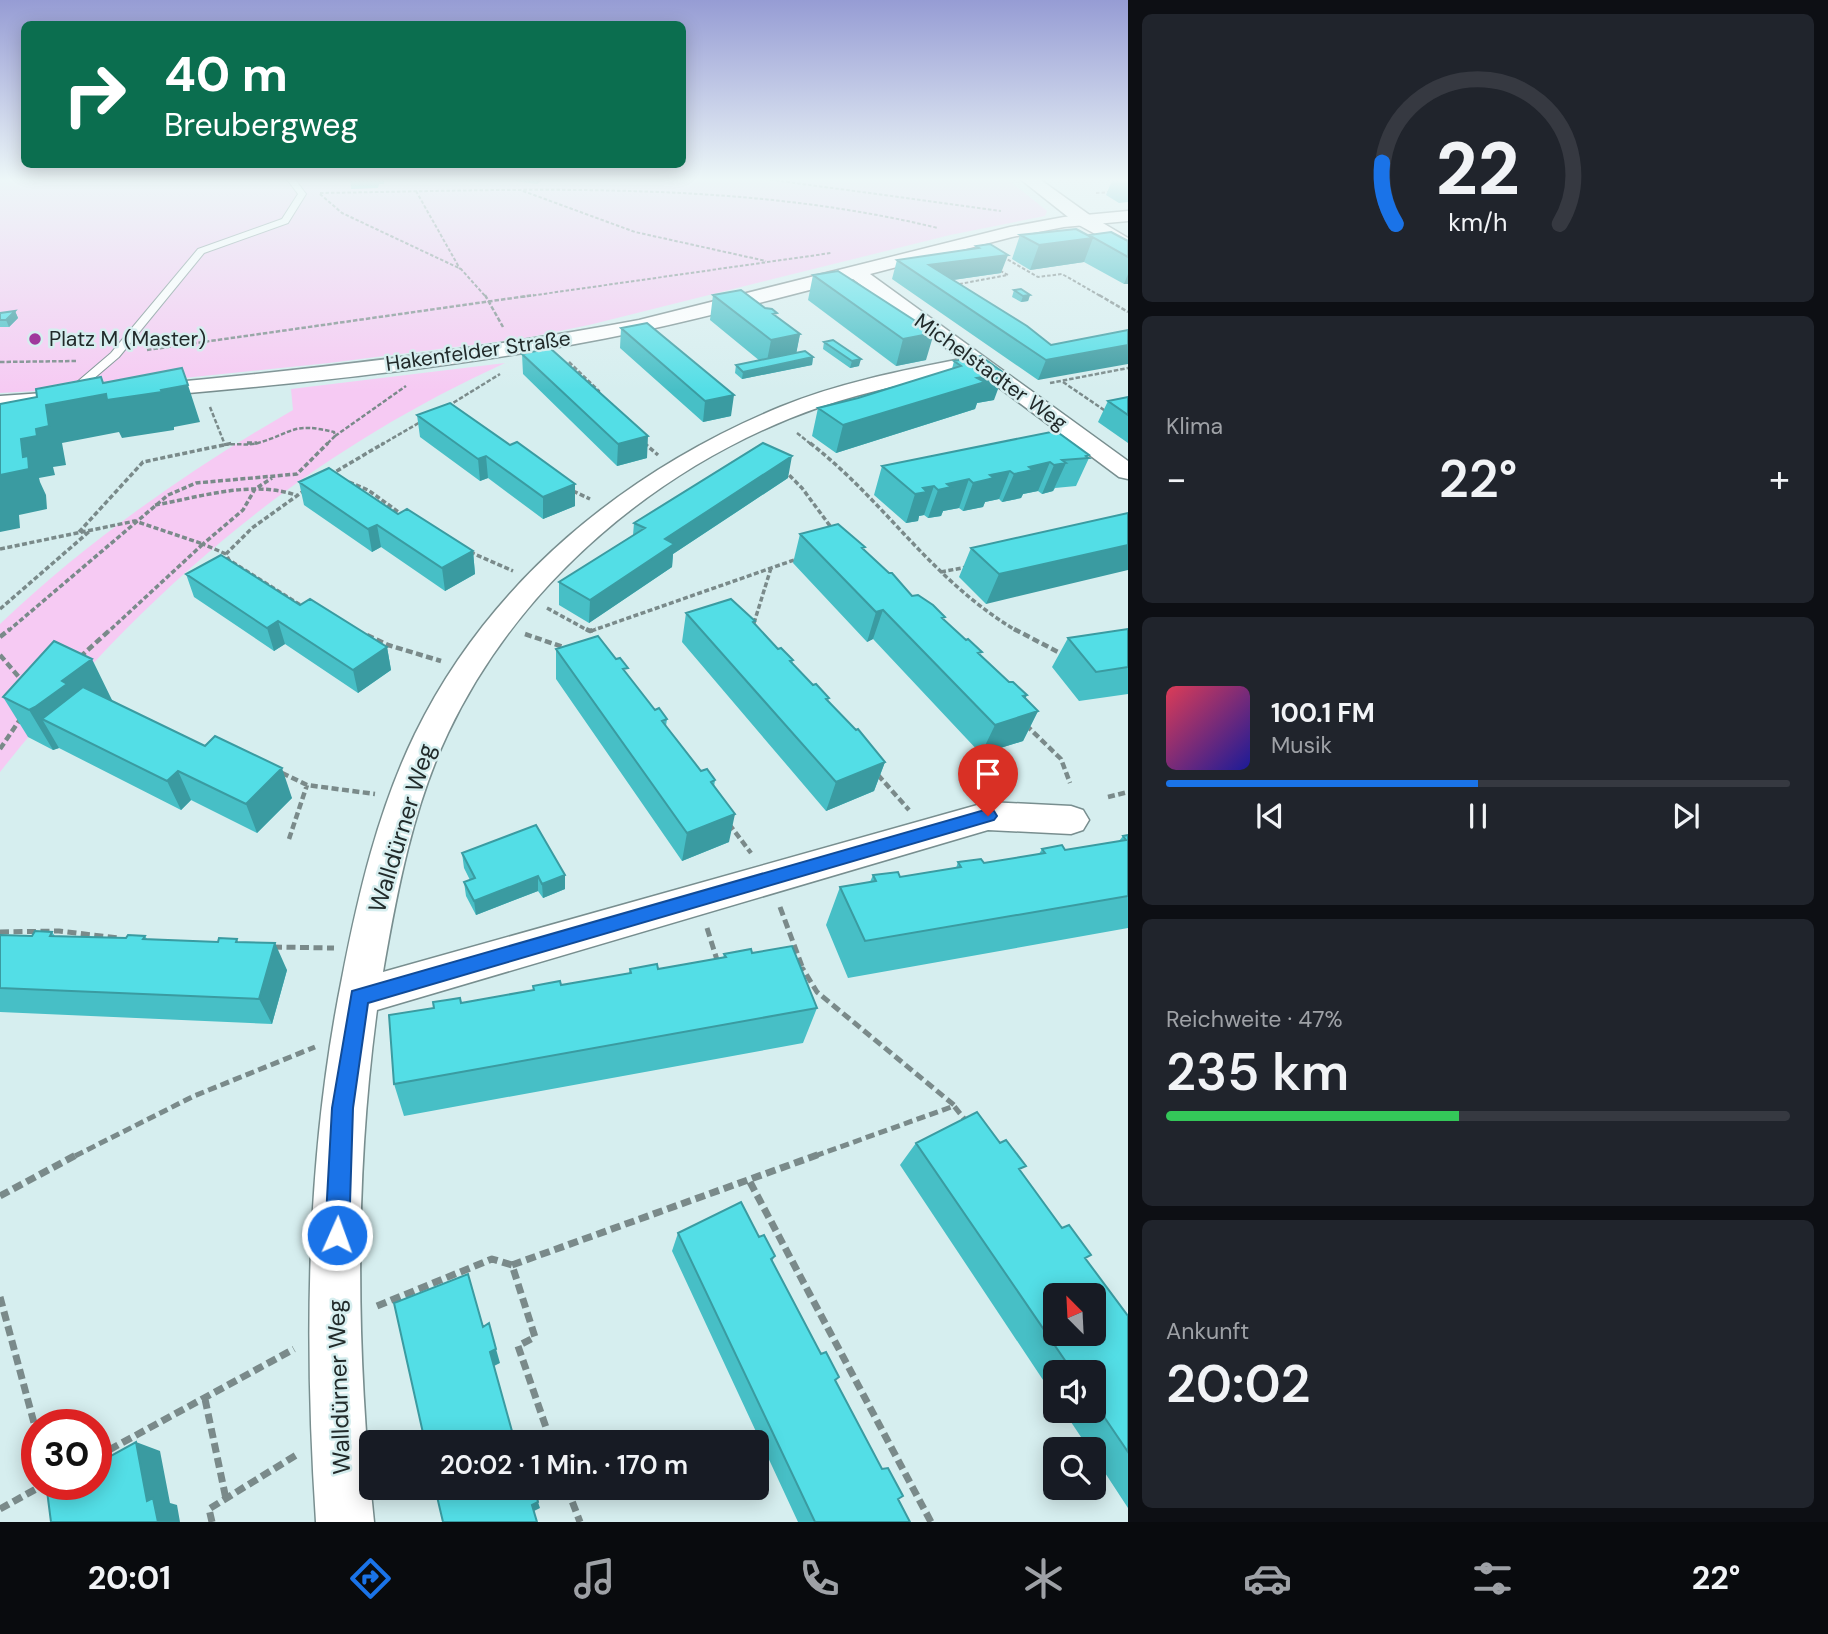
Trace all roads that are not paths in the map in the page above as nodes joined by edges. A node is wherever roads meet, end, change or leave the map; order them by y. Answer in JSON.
{"nodes":[{"id":1,"x":207,"y":249,"type":"edge"},
{"id":2,"x":952,"y":249,"type":"edge"},
{"id":3,"x":855,"y":272,"type":"junction"},
{"id":4,"x":977,"y":362,"type":"junction"},
{"id":5,"x":64,"y":398,"type":"junction"},
{"id":6,"x":0,"y":403,"type":"edge"},
{"id":7,"x":1128,"y":472,"type":"edge"},
{"id":8,"x":1071,"y":820,"type":"dead end"},
{"id":9,"x":359,"y":997,"type":"junction"},
{"id":10,"x":345,"y":1522,"type":"edge"}],
"edges":[{"from":1,"to":5,"type":"lane"},
{"from":2,"to":3,"type":"street","name":"Hakenfelder Straße"},
{"from":3,"to":4,"type":"street","name":"Michelstadter Weg"},
{"from":3,"to":5,"type":"street","name":"Hakenfelder Straße"},
{"from":4,"to":7,"type":"street","name":"Michelstadter Weg"},
{"from":4,"to":9,"type":"street","name":"Walldürner Weg"},
{"from":5,"to":6,"type":"street","name":"Hakenfelder Straße"},
{"from":8,"to":9,"type":"street"},
{"from":9,"to":10,"type":"street","name":"Walldürner Weg"}]}
